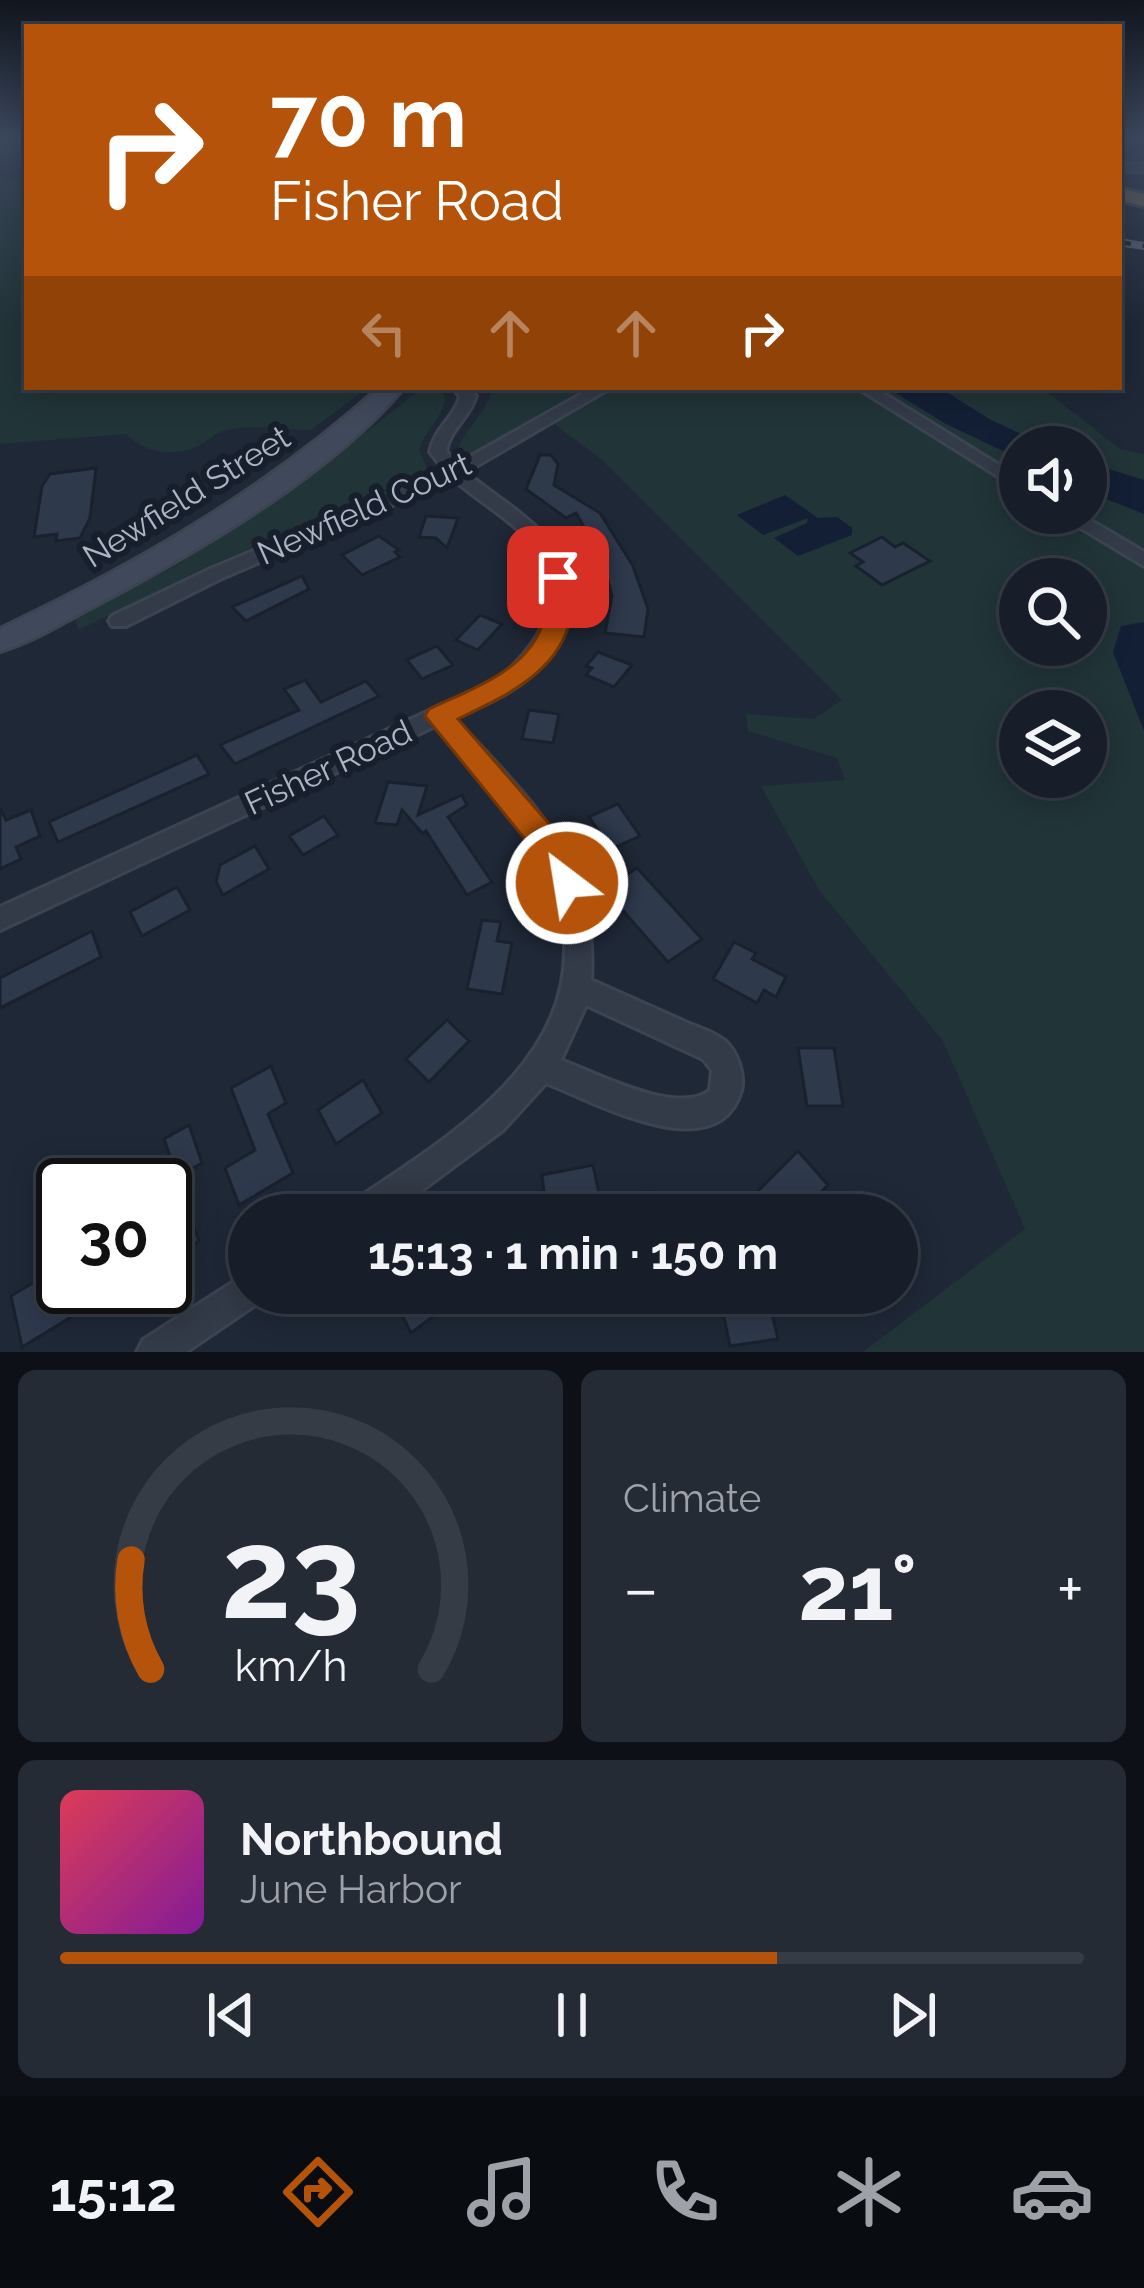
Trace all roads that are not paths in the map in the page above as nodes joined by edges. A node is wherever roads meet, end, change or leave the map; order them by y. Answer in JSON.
{"nodes":[{"id":1,"x":389,"y":390,"type":"edge"},
{"id":2,"x":463,"y":390,"type":"edge"},
{"id":3,"x":600,"y":390,"type":"edge"},
{"id":4,"x":868,"y":390,"type":"edge"},
{"id":5,"x":454,"y":472,"type":"junction"},
{"id":6,"x":999,"y":472,"type":"edge"},
{"id":7,"x":1100,"y":534,"type":"edge"},
{"id":8,"x":1144,"y":560,"type":"edge"},
{"id":9,"x":119,"y":621,"type":"dead end"},
{"id":10,"x":0,"y":641,"type":"edge"},
{"id":11,"x":439,"y":716,"type":"junction"},
{"id":12,"x":0,"y":919,"type":"edge"},
{"id":13,"x":578,"y":988,"type":"junction"},
{"id":14,"x":544,"y":1068,"type":"junction"},
{"id":15,"x":389,"y":1194,"type":"edge"},
{"id":16,"x":228,"y":1303,"type":"edge"},
{"id":17,"x":155,"y":1352,"type":"edge"}],
"edges":[{"from":1,"to":10,"type":"main road","name":"Newfield Street"},
{"from":2,"to":5,"type":"street"},
{"from":3,"to":5,"type":"street","name":"Newfield Court"},
{"from":4,"to":6,"type":"street"},
{"from":5,"to":9,"type":"street","name":"Newfield Court"},
{"from":5,"to":11,"type":"street","name":"Fisher Road"},
{"from":7,"to":8,"type":"street"},
{"from":11,"to":12,"type":"street","name":"Fisher Road"},
{"from":11,"to":13,"type":"street"},
{"from":13,"to":14,"type":"street"},
{"from":13,"to":14,"type":"street"},
{"from":14,"to":15,"type":"street"},
{"from":16,"to":17,"type":"street"}]}
